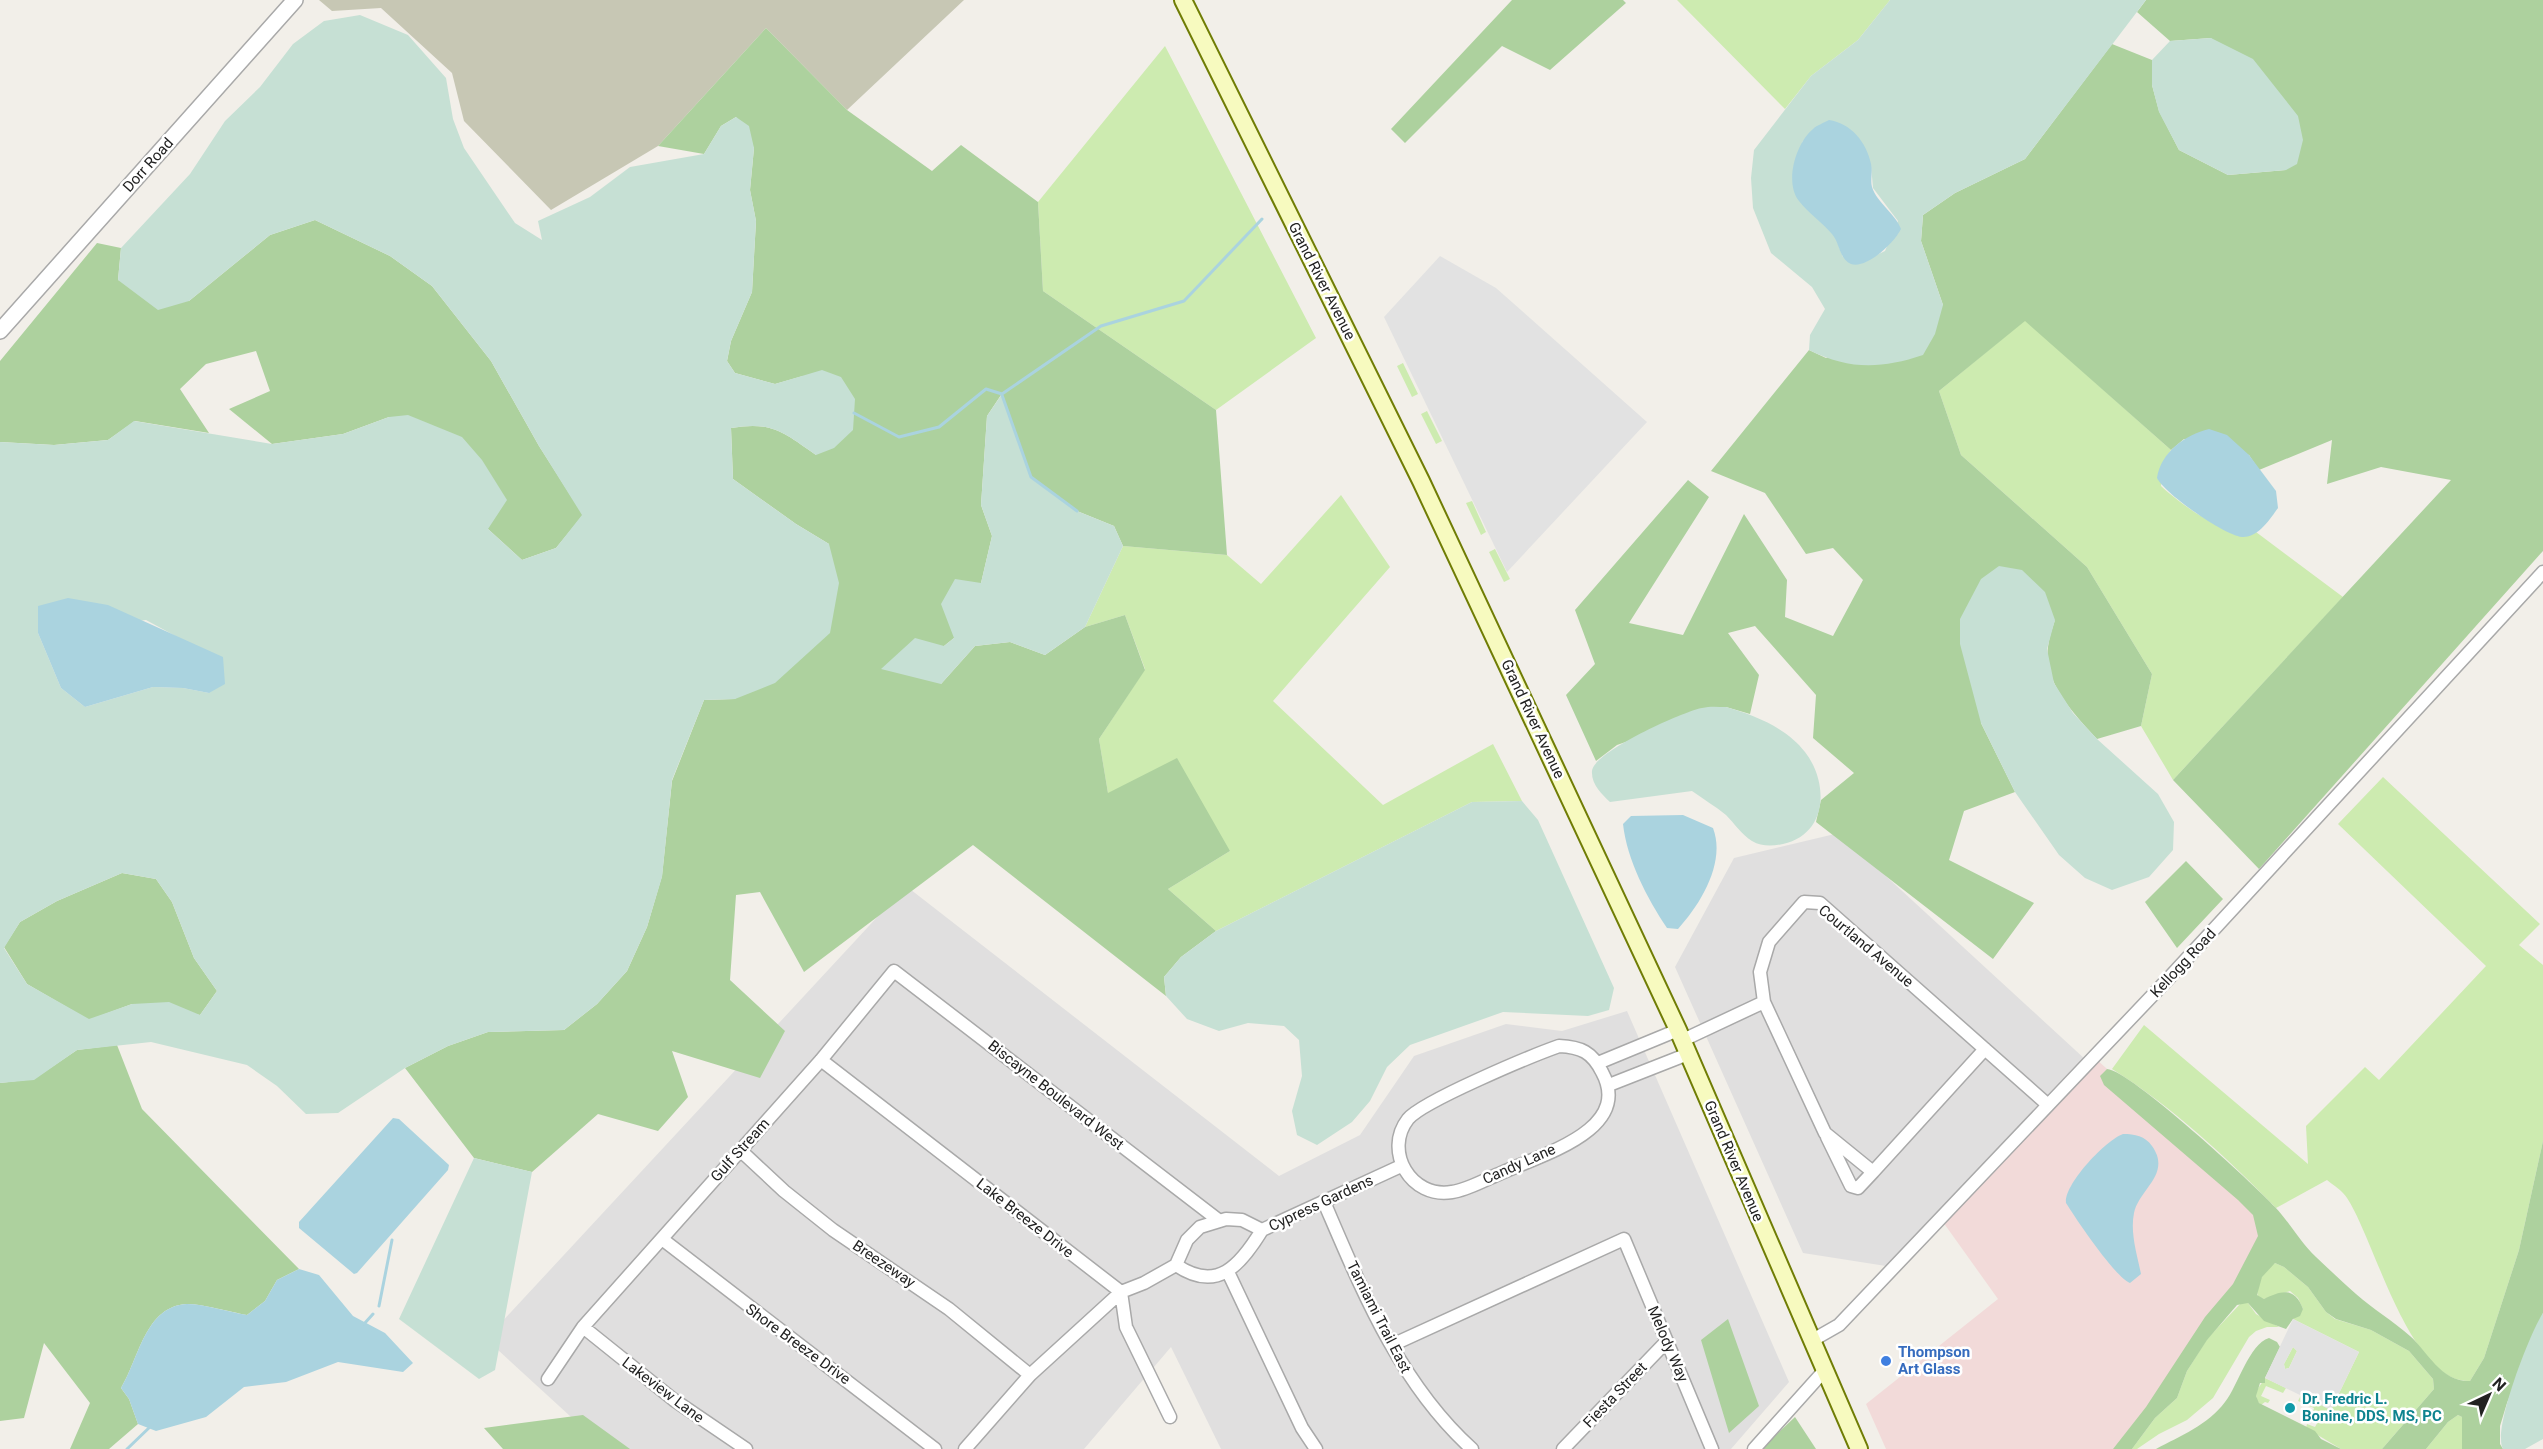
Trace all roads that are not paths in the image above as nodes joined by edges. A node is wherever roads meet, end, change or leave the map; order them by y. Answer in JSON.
{"nodes":[{"id":1,"x":295,"y":0,"type":"edge"},
{"id":2,"x":1183,"y":0,"type":"edge"},
{"id":3,"x":0,"y":331,"type":"edge"},
{"id":4,"x":2543,"y":572,"type":"edge"},
{"id":5,"x":894,"y":971,"type":"joint"},
{"id":6,"x":1764,"y":1002,"type":"junction"},
{"id":7,"x":1683,"y":1041,"type":"junction"},
{"id":8,"x":1985,"y":1049,"type":"junction"},
{"id":9,"x":821,"y":1060,"type":"junction"},
{"id":10,"x":1598,"y":1063,"type":"junction"},
{"id":11,"x":1609,"y":1085,"type":"junction"},
{"id":12,"x":2048,"y":1105,"type":"junction"},
{"id":13,"x":1825,"y":1133,"type":"junction"},
{"id":14,"x":741,"y":1150,"type":"junction"},
{"id":15,"x":1401,"y":1166,"type":"junction"},
{"id":16,"x":1873,"y":1172,"type":"junction"},
{"id":17,"x":1324,"y":1202,"type":"junction"},
{"id":18,"x":1217,"y":1219,"type":"junction"},
{"id":19,"x":1262,"y":1230,"type":"junction"},
{"id":20,"x":662,"y":1239,"type":"junction"},
{"id":21,"x":1176,"y":1265,"type":"junction"},
{"id":22,"x":1228,"y":1272,"type":"junction"},
{"id":23,"x":1121,"y":1292,"type":"junction"},
{"id":24,"x":583,"y":1327,"type":"junction"},
{"id":25,"x":1666,"y":1341,"type":"junction"},
{"id":26,"x":1811,"y":1341,"type":"junction"},
{"id":27,"x":1392,"y":1345,"type":"junction"},
{"id":28,"x":1824,"y":1371,"type":"junction"},
{"id":29,"x":1030,"y":1375,"type":"junction"},
{"id":30,"x":548,"y":1379,"type":"dead end"},
{"id":31,"x":1170,"y":1418,"type":"dead end"},
{"id":32,"x":746,"y":1449,"type":"edge"},
{"id":33,"x":934,"y":1449,"type":"edge"},
{"id":34,"x":965,"y":1449,"type":"edge"},
{"id":35,"x":1316,"y":1449,"type":"edge"},
{"id":36,"x":1472,"y":1449,"type":"edge"},
{"id":37,"x":1563,"y":1449,"type":"edge"},
{"id":38,"x":1712,"y":1449,"type":"edge"},
{"id":39,"x":1754,"y":1449,"type":"edge"},
{"id":40,"x":1859,"y":1449,"type":"edge"}],
"edges":[{"from":1,"to":3,"type":"street","name":"Dorr Road"},
{"from":2,"to":7,"type":"main road","name":"Grand River Avenue"},
{"from":4,"to":12,"type":"street","name":"Kellogg Road"},
{"from":5,"to":9,"type":"street","name":"Gulf Stream"},
{"from":5,"to":18,"type":"street","name":"Biscayne Boulevard West"},
{"from":6,"to":7,"type":"street"},
{"from":6,"to":8,"type":"street","name":"Courtland Avenue"},
{"from":6,"to":13,"type":"street","name":"Courtland Avenue"},
{"from":7,"to":10,"type":"street"},
{"from":7,"to":11,"type":"street"},
{"from":7,"to":26,"type":"main road","name":"Grand River Avenue"},
{"from":8,"to":12,"type":"street","name":"Courtland Avenue"},
{"from":8,"to":16,"type":"street","name":"Courtland Avenue"},
{"from":9,"to":14,"type":"street","name":"Gulf Stream"},
{"from":9,"to":23,"type":"street","name":"Lake Breeze Drive"},
{"from":10,"to":11,"type":"street"},
{"from":10,"to":15,"type":"street"},
{"from":11,"to":15,"type":"street","name":"Candy Lane"},
{"from":12,"to":26,"type":"street","name":"Kellogg Road"},
{"from":13,"to":16,"type":"street","name":"Courtland Avenue"},
{"from":13,"to":16,"type":"street","name":"Courtland Avenue"},
{"from":14,"to":20,"type":"street","name":"Gulf Stream"},
{"from":14,"to":29,"type":"street","name":"Breezeway"},
{"from":15,"to":17,"type":"street","name":"Cypress Gardens"},
{"from":17,"to":19,"type":"street","name":"Cypress Gardens"},
{"from":17,"to":27,"type":"street","name":"Tamiami Trail East"},
{"from":18,"to":19,"type":"street","name":"Cypress Gardens"},
{"from":18,"to":21,"type":"street"},
{"from":19,"to":22,"type":"street"},
{"from":20,"to":24,"type":"street","name":"Gulf Stream"},
{"from":20,"to":33,"type":"street","name":"Shore Breeze Drive"},
{"from":21,"to":22,"type":"street"},
{"from":21,"to":23,"type":"street"},
{"from":22,"to":35,"type":"street"},
{"from":23,"to":29,"type":"street"},
{"from":23,"to":31,"type":"street"},
{"from":24,"to":30,"type":"street","name":"Gulf Stream"},
{"from":24,"to":32,"type":"street","name":"Lakeview Lane"},
{"from":25,"to":27,"type":"street","name":"Melody Way"},
{"from":25,"to":37,"type":"street","name":"Fiesta Street"},
{"from":25,"to":38,"type":"street","name":"Melody Way"},
{"from":26,"to":28,"type":"main road","name":"Grand River Avenue"},
{"from":27,"to":36,"type":"street","name":"Tamiami Trail East"},
{"from":28,"to":39,"type":"street"},
{"from":28,"to":40,"type":"main road","name":"Grand River Avenue"},
{"from":29,"to":34,"type":"street"}]}
